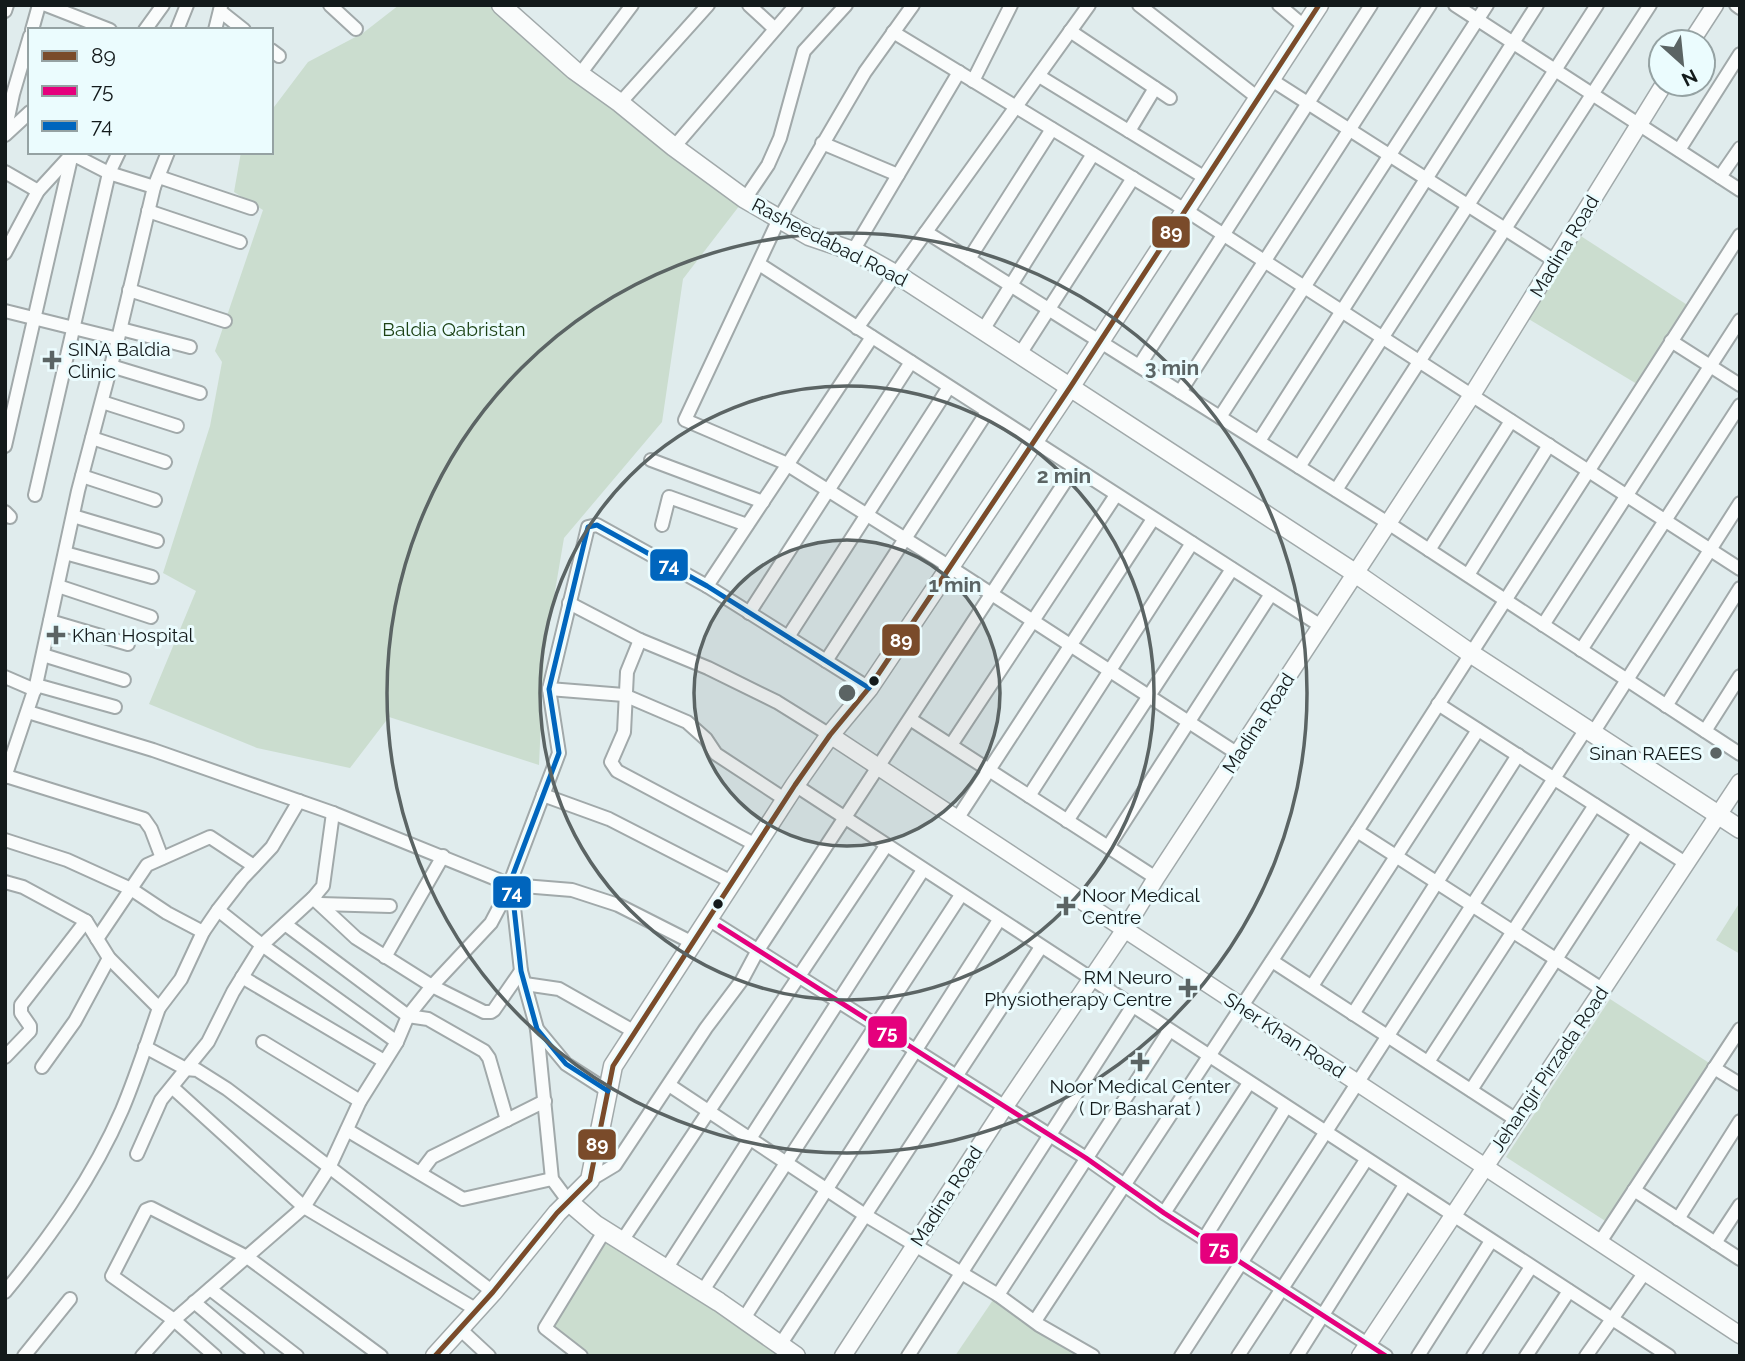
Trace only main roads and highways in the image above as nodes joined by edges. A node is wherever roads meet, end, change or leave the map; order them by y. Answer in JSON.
{"nodes":[{"id":1,"x":501,"y":5,"type":"edge"},
{"id":2,"x":1319,"y":5,"type":"edge"},
{"id":3,"x":1071,"y":386,"type":"junction"},
{"id":4,"x":1740,"y":829,"type":"edge"},
{"id":5,"x":569,"y":1202,"type":"junction"},
{"id":6,"x":435,"y":1356,"type":"edge"},
{"id":7,"x":796,"y":1356,"type":"edge"}],
"edges":[{"from":1,"to":3,"type":"main road","name":"Rasheedabad Road"},
{"from":2,"to":3,"type":"main road"},
{"from":3,"to":4,"type":"main road","name":"Rasheedabad Road"},
{"from":3,"to":5,"type":"main road"},
{"from":5,"to":6,"type":"main road"},
{"from":5,"to":7,"type":"main road"}]}
